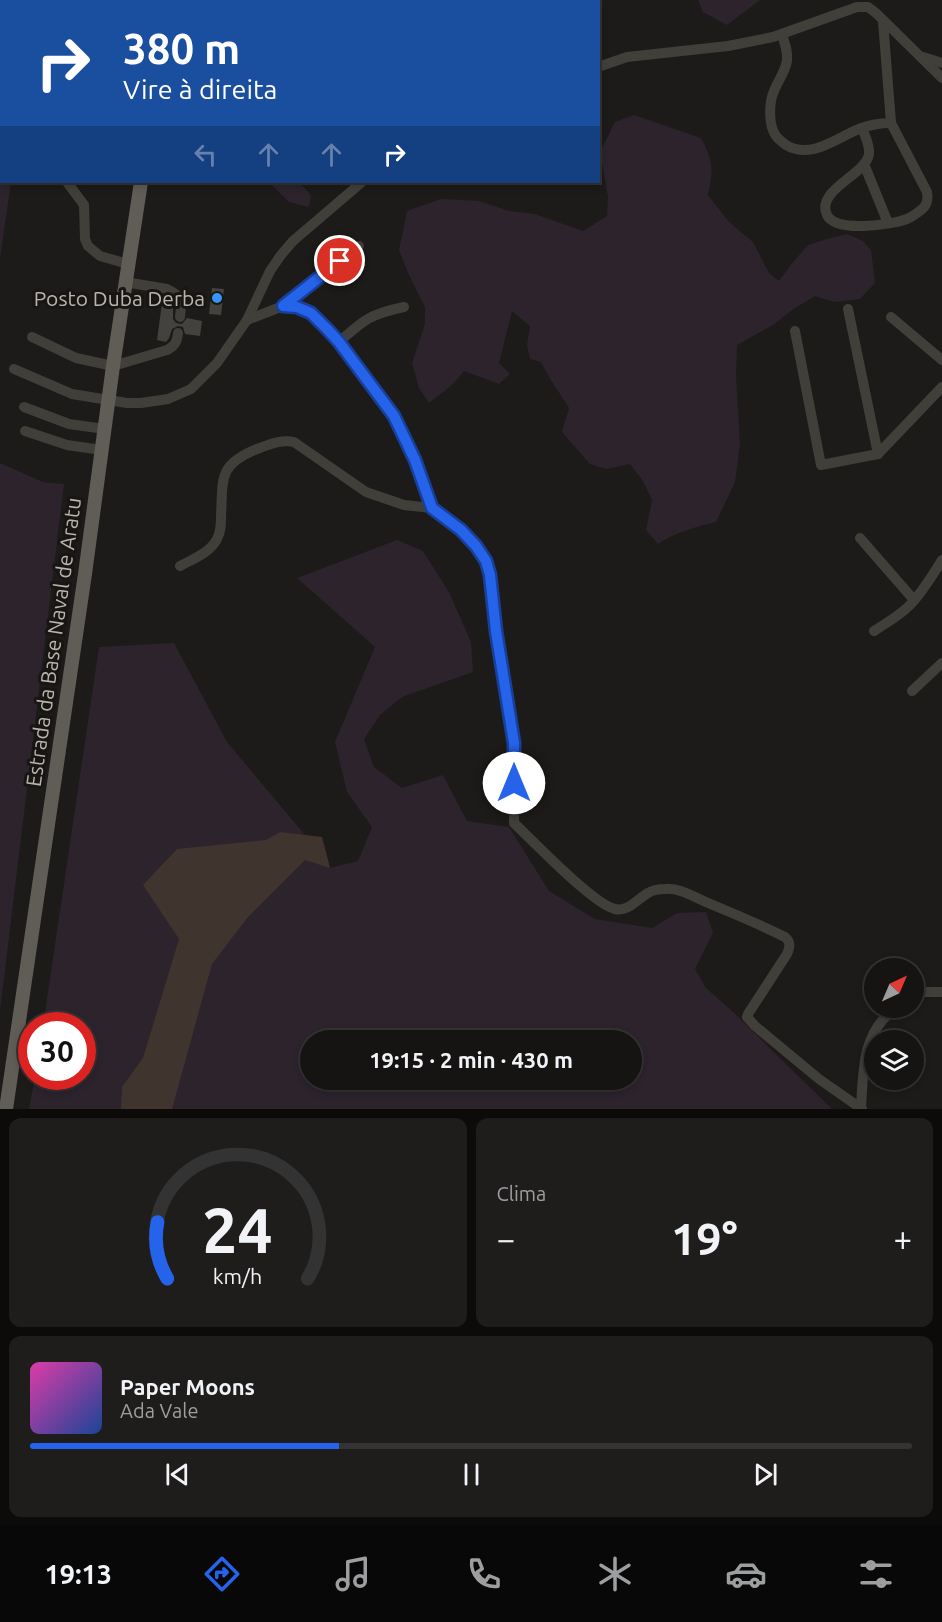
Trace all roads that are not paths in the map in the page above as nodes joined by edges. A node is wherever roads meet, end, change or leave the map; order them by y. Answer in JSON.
{"nodes":[{"id":1,"x":867,"y":4,"type":"edge"},
{"id":2,"x":884,"y":21,"type":"junction"},
{"id":3,"x":782,"y":34,"type":"junction"},
{"id":4,"x":920,"y":56,"type":"junction"},
{"id":5,"x":942,"y":63,"type":"edge"},
{"id":6,"x":600,"y":66,"type":"edge"},
{"id":7,"x":942,"y":78,"type":"edge"},
{"id":8,"x":891,"y":123,"type":"junction"},
{"id":9,"x":862,"y":128,"type":"junction"},
{"id":10,"x":864,"y":164,"type":"junction"},
{"id":11,"x":68,"y":183,"type":"edge"},
{"id":12,"x":141,"y":183,"type":"edge"},
{"id":13,"x":361,"y":183,"type":"edge"},
{"id":14,"x":888,"y":223,"type":"junction"},
{"id":15,"x":359,"y":246,"type":"dead end"},
{"id":16,"x":128,"y":264,"type":"junction"},
{"id":17,"x":125,"y":282,"type":"junction"},
{"id":18,"x":283,"y":306,"type":"junction"},
{"id":19,"x":404,"y":307,"type":"dead end"},
{"id":20,"x":848,"y":309,"type":"dead end"},
{"id":21,"x":180,"y":317,"type":"dead end"},
{"id":22,"x":891,"y":317,"type":"dead end"},
{"id":23,"x":247,"y":320,"type":"junction"},
{"id":24,"x":795,"y":331,"type":"dead end"},
{"id":25,"x":178,"y":333,"type":"dead end"},
{"id":26,"x":32,"y":337,"type":"dead end"},
{"id":27,"x":339,"y":342,"type":"junction"},
{"id":28,"x":942,"y":360,"type":"edge"},
{"id":29,"x":113,"y":366,"type":"junction"},
{"id":30,"x":14,"y":369,"type":"dead end"},
{"id":31,"x":942,"y":387,"type":"edge"},
{"id":32,"x":108,"y":400,"type":"junction"},
{"id":33,"x":24,"y":407,"type":"dead end"},
{"id":34,"x":105,"y":429,"type":"junction"},
{"id":35,"x":25,"y":431,"type":"dead end"},
{"id":36,"x":102,"y":450,"type":"junction"},
{"id":37,"x":878,"y":454,"type":"junction"},
{"id":38,"x":432,"y":508,"type":"junction"},
{"id":39,"x":860,"y":538,"type":"dead end"},
{"id":40,"x":942,"y":560,"type":"edge"},
{"id":41,"x":180,"y":566,"type":"dead end"},
{"id":42,"x":932,"y":576,"type":"junction"},
{"id":43,"x":942,"y":583,"type":"edge"},
{"id":44,"x":914,"y":600,"type":"junction"},
{"id":45,"x":874,"y":631,"type":"dead end"},
{"id":46,"x":942,"y":663,"type":"edge"},
{"id":47,"x":912,"y":691,"type":"dead end"},
{"id":48,"x":924,"y":992,"type":"edge"},
{"id":49,"x":942,"y":992,"type":"edge"},
{"id":50,"x":886,"y":1018,"type":"edge"},
{"id":51,"x":6,"y":1109,"type":"edge"},
{"id":52,"x":861,"y":1109,"type":"edge"}],
"edges":[{"from":1,"to":2,"type":"street"},
{"from":1,"to":3,"type":"street"},
{"from":2,"to":4,"type":"street"},
{"from":2,"to":8,"type":"street"},
{"from":3,"to":6,"type":"street"},
{"from":3,"to":9,"type":"street"},
{"from":4,"to":5,"type":"street"},
{"from":4,"to":7,"type":"street"},
{"from":8,"to":9,"type":"street"},
{"from":8,"to":14,"type":"street"},
{"from":9,"to":10,"type":"street"},
{"from":10,"to":14,"type":"street"},
{"from":10,"to":14,"type":"street"},
{"from":11,"to":16,"type":"street"},
{"from":12,"to":16,"type":"main road","name":"Estrada da Base Naval de Aratu"},
{"from":13,"to":23,"type":"street"},
{"from":15,"to":18,"type":"street"},
{"from":16,"to":17,"type":"main road","name":"Estrada da Base Naval de Aratu"},
{"from":17,"to":21,"type":"street"},
{"from":17,"to":29,"type":"main road","name":"Estrada da Base Naval de Aratu"},
{"from":18,"to":23,"type":"street"},
{"from":18,"to":27,"type":"street"},
{"from":19,"to":27,"type":"street"},
{"from":20,"to":37,"type":"street"},
{"from":22,"to":28,"type":"street"},
{"from":23,"to":32,"type":"street"},
{"from":24,"to":37,"type":"street"},
{"from":25,"to":29,"type":"street"},
{"from":26,"to":29,"type":"street"},
{"from":27,"to":38,"type":"street"},
{"from":29,"to":32,"type":"main road","name":"Estrada da Base Naval de Aratu"},
{"from":30,"to":32,"type":"street"},
{"from":31,"to":37,"type":"street"},
{"from":32,"to":34,"type":"main road","name":"Estrada da Base Naval de Aratu"},
{"from":33,"to":34,"type":"street"},
{"from":34,"to":36,"type":"main road","name":"Estrada da Base Naval de Aratu"},
{"from":35,"to":36,"type":"street"},
{"from":36,"to":51,"type":"main road","name":"Estrada da Base Naval de Aratu"},
{"from":38,"to":41,"type":"street"},
{"from":38,"to":52,"type":"street"},
{"from":39,"to":44,"type":"street"},
{"from":40,"to":42,"type":"street"},
{"from":42,"to":43,"type":"street"},
{"from":42,"to":44,"type":"street"},
{"from":44,"to":45,"type":"street"},
{"from":46,"to":47,"type":"street"},
{"from":48,"to":49,"type":"street"},
{"from":50,"to":52,"type":"street"}]}
